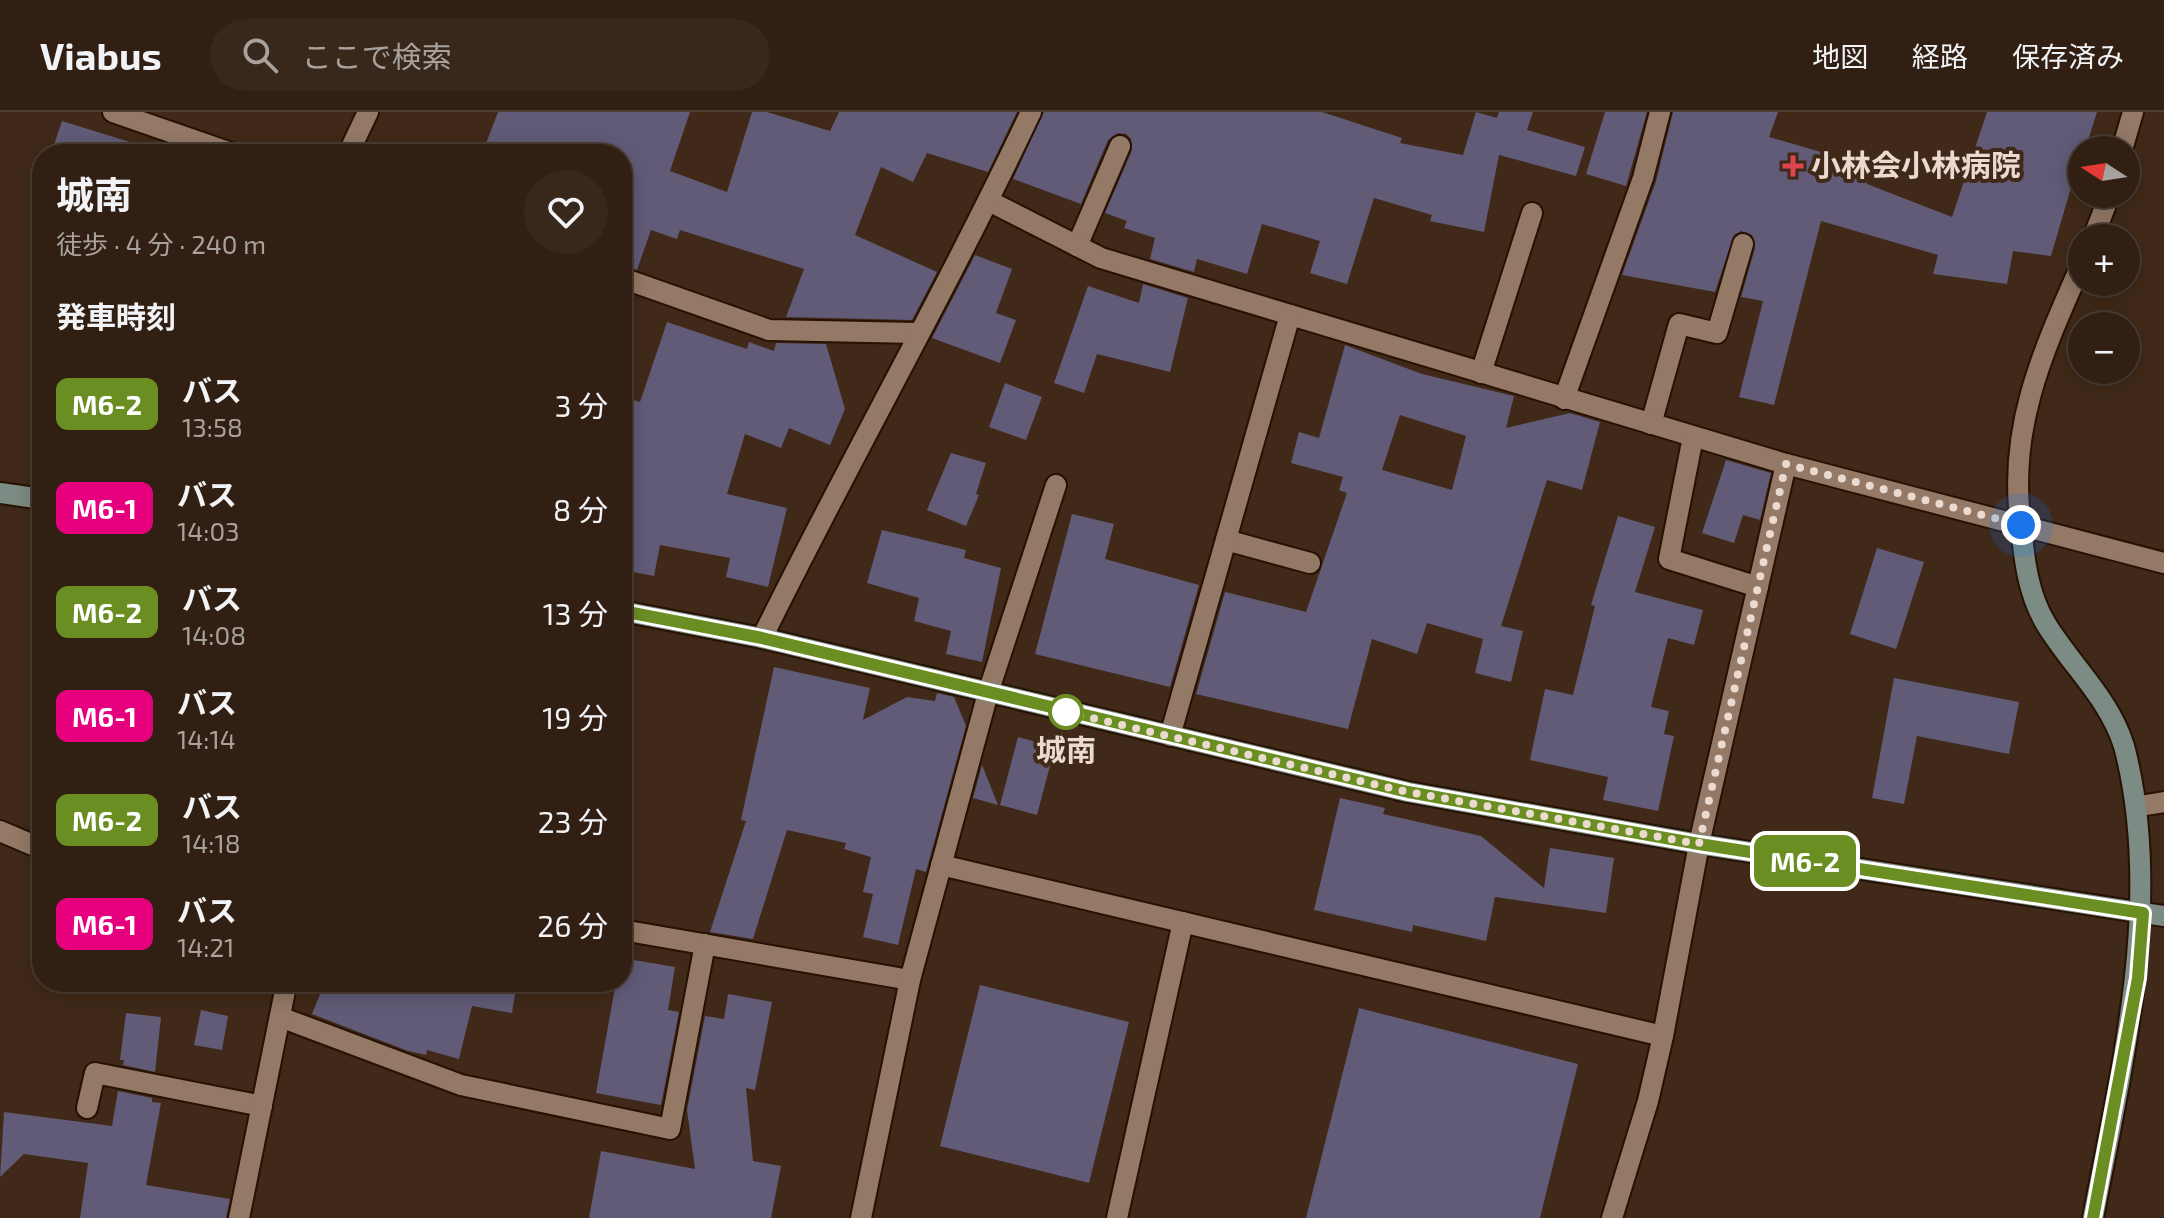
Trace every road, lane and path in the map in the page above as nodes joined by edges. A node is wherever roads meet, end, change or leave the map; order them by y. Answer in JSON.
{"nodes":[{"id":1,"x":113,"y":112,"type":"edge"},
{"id":2,"x":368,"y":112,"type":"edge"},
{"id":3,"x":1031,"y":112,"type":"edge"},
{"id":4,"x":1660,"y":112,"type":"edge"},
{"id":5,"x":2133,"y":112,"type":"edge"},
{"id":6,"x":2126,"y":136,"type":"edge"},
{"id":7,"x":187,"y":144,"type":"edge"},
{"id":8,"x":353,"y":144,"type":"edge"},
{"id":9,"x":1120,"y":146,"type":"dead end"},
{"id":10,"x":989,"y":201,"type":"junction"},
{"id":11,"x":1532,"y":213,"type":"dead end"},
{"id":12,"x":1743,"y":244,"type":"dead end"},
{"id":13,"x":1077,"y":246,"type":"junction"},
{"id":14,"x":632,"y":282,"type":"edge"},
{"id":15,"x":2068,"y":295,"type":"edge"},
{"id":16,"x":1290,"y":315,"type":"junction"},
{"id":17,"x":917,"y":333,"type":"junction"},
{"id":18,"x":1481,"y":373,"type":"junction"},
{"id":19,"x":1564,"y":399,"type":"junction"},
{"id":20,"x":1651,"y":424,"type":"junction"},
{"id":21,"x":1693,"y":437,"type":"junction"},
{"id":22,"x":1786,"y":464,"type":"junction"},
{"id":23,"x":1056,"y":485,"type":"dead end"},
{"id":24,"x":0,"y":493,"type":"edge"},
{"id":25,"x":32,"y":498,"type":"edge"},
{"id":26,"x":2021,"y":525,"type":"junction"},
{"id":27,"x":1226,"y":540,"type":"junction"},
{"id":28,"x":1310,"y":563,"type":"dead end"},
{"id":29,"x":2164,"y":563,"type":"edge"},
{"id":30,"x":1758,"y":587,"type":"junction"},
{"id":31,"x":632,"y":613,"type":"edge"},
{"id":32,"x":762,"y":638,"type":"junction"},
{"id":33,"x":988,"y":693,"type":"junction"},
{"id":34,"x":1170,"y":736,"type":"junction"},
{"id":35,"x":2164,"y":802,"type":"edge"},
{"id":36,"x":2140,"y":806,"type":"junction"},
{"id":37,"x":0,"y":831,"type":"edge"},
{"id":38,"x":1699,"y":844,"type":"junction"},
{"id":39,"x":32,"y":845,"type":"edge"},
{"id":40,"x":941,"y":865,"type":"junction"},
{"id":41,"x":2154,"y":914,"type":"edge"},
{"id":42,"x":1183,"y":922,"type":"junction"},
{"id":43,"x":632,"y":932,"type":"edge"},
{"id":44,"x":705,"y":944,"type":"junction"},
{"id":45,"x":910,"y":980,"type":"junction"},
{"id":46,"x":285,"y":992,"type":"edge"},
{"id":47,"x":280,"y":1017,"type":"junction"},
{"id":48,"x":1663,"y":1036,"type":"junction"},
{"id":49,"x":262,"y":1106,"type":"junction"},
{"id":50,"x":87,"y":1108,"type":"dead end"},
{"id":51,"x":239,"y":1218,"type":"edge"},
{"id":52,"x":861,"y":1218,"type":"edge"},
{"id":53,"x":1117,"y":1218,"type":"edge"},
{"id":54,"x":1612,"y":1218,"type":"edge"},
{"id":55,"x":2093,"y":1218,"type":"edge"}],
"edges":[{"from":1,"to":7,"type":"street"},
{"from":2,"to":8,"type":"street"},
{"from":3,"to":10,"type":"street"},
{"from":4,"to":19,"type":"street"},
{"from":5,"to":6,"type":"street"},
{"from":9,"to":13,"type":"street"},
{"from":10,"to":13,"type":"street"},
{"from":10,"to":17,"type":"street"},
{"from":11,"to":18,"type":"street"},
{"from":12,"to":20,"type":"street"},
{"from":13,"to":16,"type":"street"},
{"from":14,"to":17,"type":"street"},
{"from":15,"to":26,"type":"street"},
{"from":16,"to":18,"type":"street"},
{"from":16,"to":27,"type":"street"},
{"from":17,"to":32,"type":"street"},
{"from":18,"to":19,"type":"street"},
{"from":19,"to":20,"type":"street"},
{"from":20,"to":21,"type":"street"},
{"from":21,"to":22,"type":"street"},
{"from":21,"to":30,"type":"street"},
{"from":22,"to":26,"type":"street"},
{"from":22,"to":30,"type":"street"},
{"from":23,"to":33,"type":"street"},
{"from":24,"to":25,"type":"street"},
{"from":26,"to":29,"type":"street"},
{"from":26,"to":36,"type":"street"},
{"from":27,"to":28,"type":"street"},
{"from":27,"to":34,"type":"street"},
{"from":30,"to":38,"type":"street"},
{"from":31,"to":32,"type":"street"},
{"from":32,"to":33,"type":"street"},
{"from":33,"to":34,"type":"street"},
{"from":33,"to":40,"type":"street"},
{"from":34,"to":38,"type":"street"},
{"from":35,"to":36,"type":"street"},
{"from":36,"to":41,"type":"street"},
{"from":37,"to":39,"type":"street"},
{"from":38,"to":41,"type":"street"},
{"from":38,"to":48,"type":"street"},
{"from":40,"to":42,"type":"street"},
{"from":40,"to":45,"type":"street"},
{"from":41,"to":55,"type":"street"},
{"from":42,"to":48,"type":"street"},
{"from":42,"to":53,"type":"street"},
{"from":43,"to":44,"type":"street"},
{"from":44,"to":45,"type":"street"},
{"from":44,"to":47,"type":"street"},
{"from":45,"to":52,"type":"street"},
{"from":46,"to":47,"type":"street"},
{"from":47,"to":49,"type":"street"},
{"from":48,"to":54,"type":"street"},
{"from":49,"to":50,"type":"street"},
{"from":49,"to":51,"type":"street"}]}
